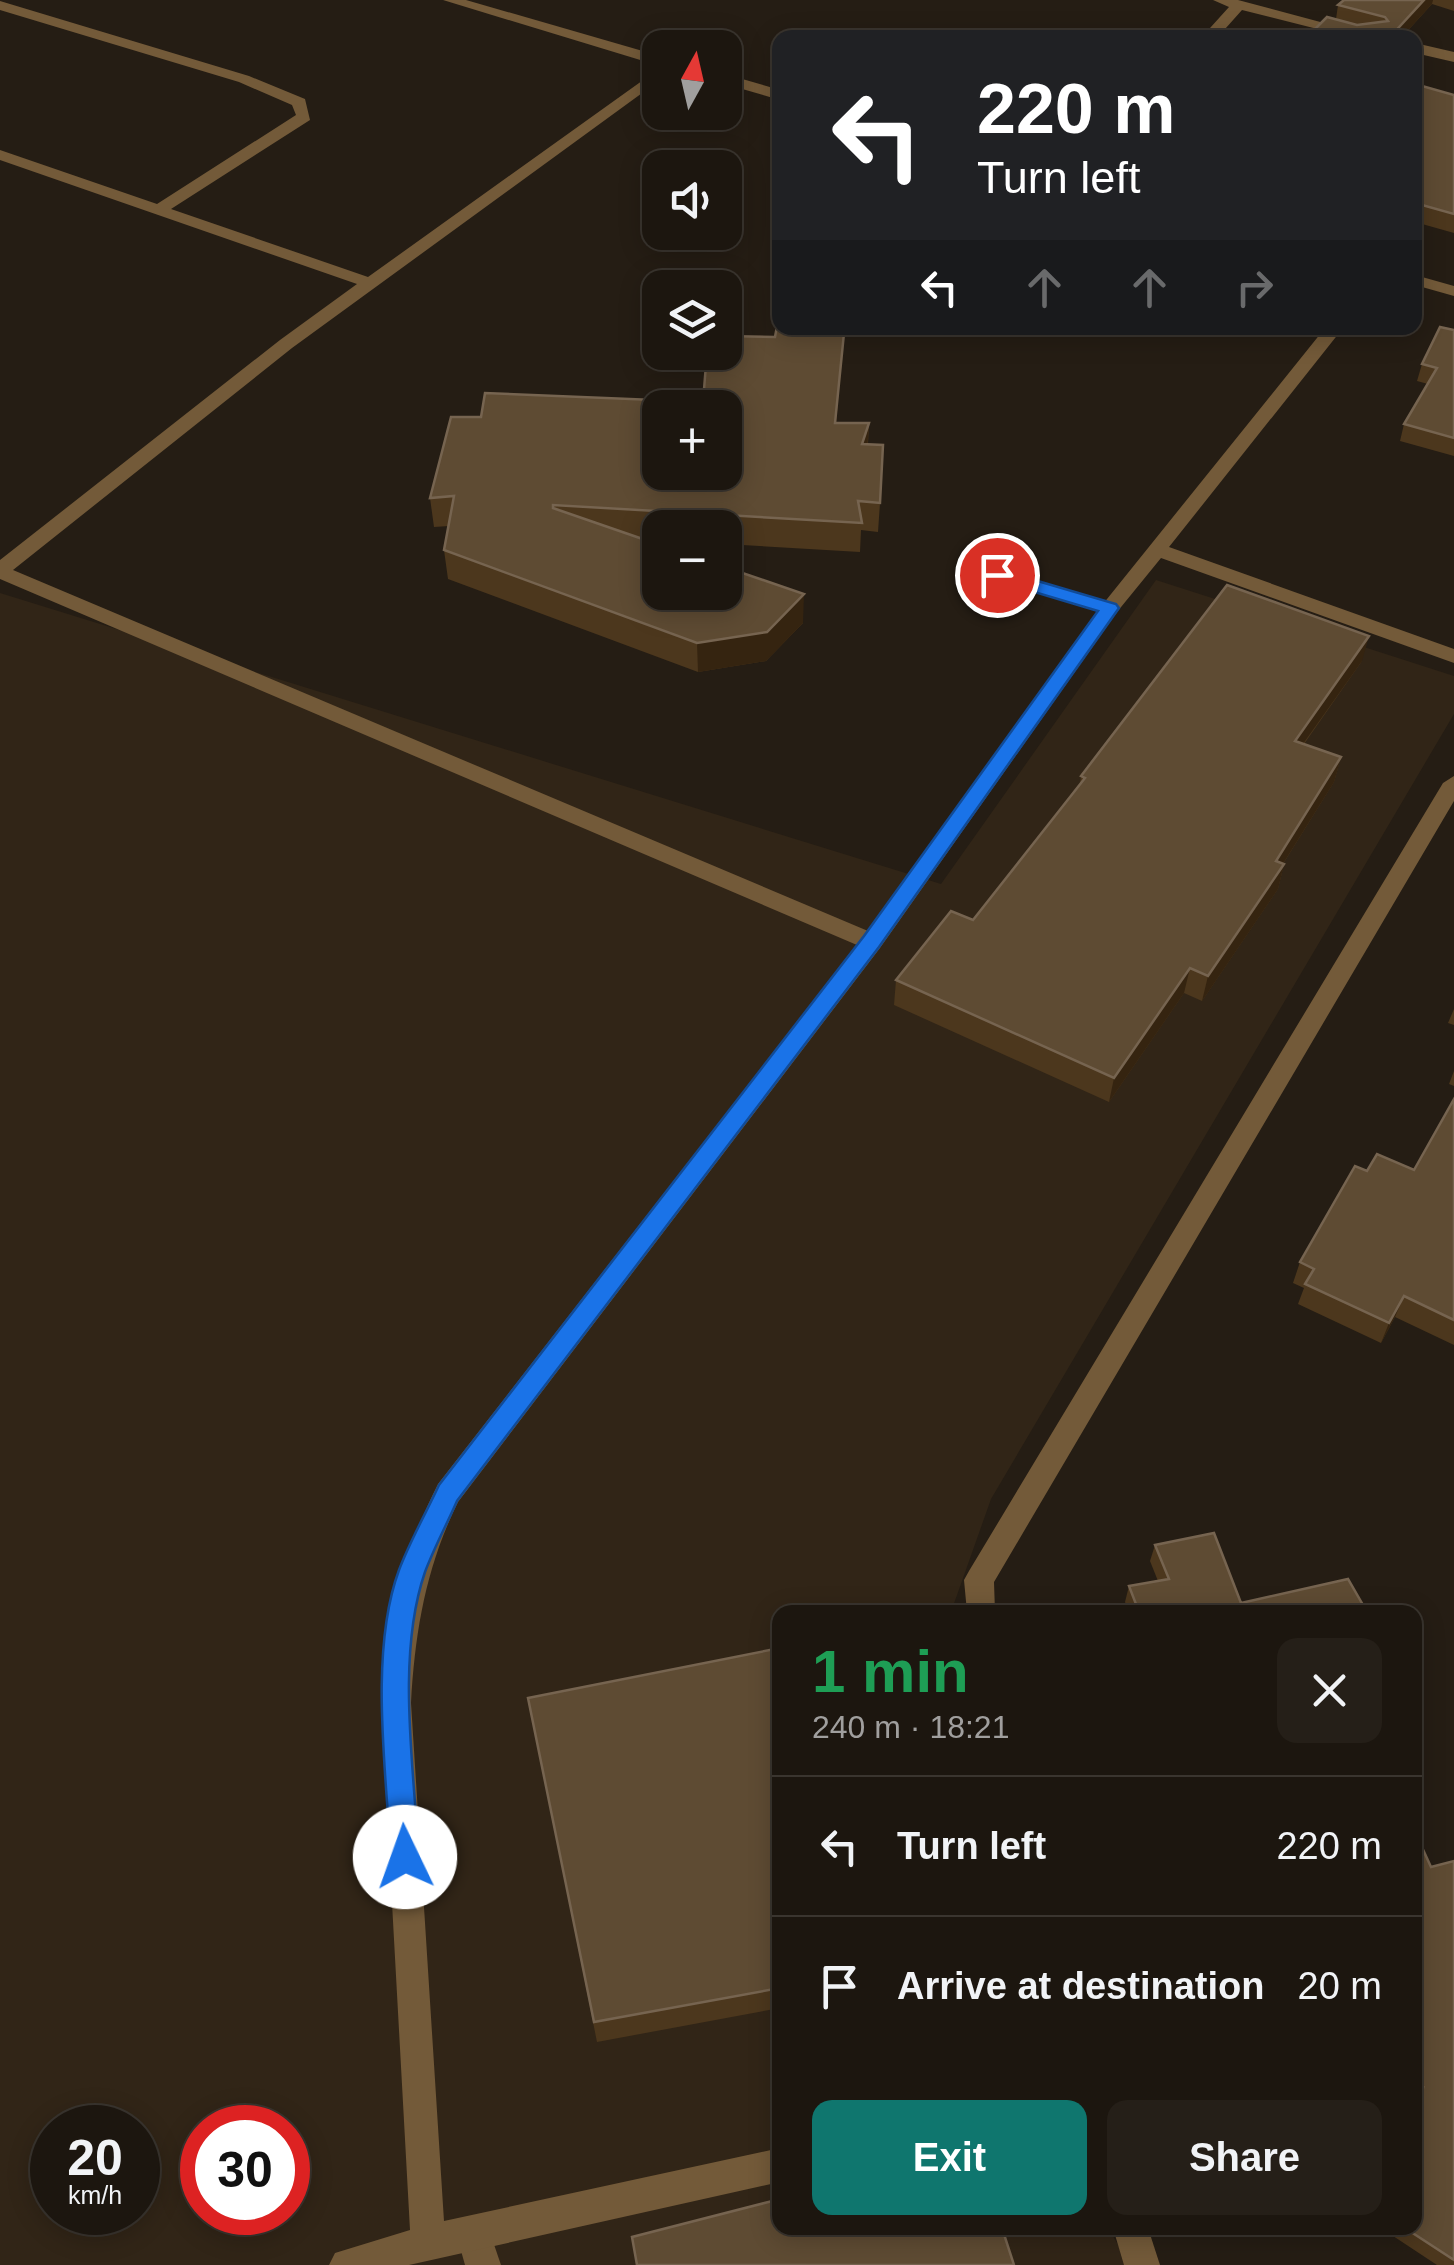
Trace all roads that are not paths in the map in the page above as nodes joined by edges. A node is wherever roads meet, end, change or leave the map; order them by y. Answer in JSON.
{"nodes":[{"id":1,"x":450,"y":0,"type":"edge"},
{"id":2,"x":1220,"y":0,"type":"edge"},
{"id":3,"x":0,"y":5,"type":"edge"},
{"id":4,"x":1238,"y":5,"type":"junction"},
{"id":5,"x":1215,"y":30,"type":"edge"},
{"id":6,"x":1340,"y":30,"type":"edge"},
{"id":7,"x":1422,"y":50,"type":"edge"},
{"id":8,"x":642,"y":56,"type":"edge"},
{"id":9,"x":1454,"y":57,"type":"edge"},
{"id":10,"x":742,"y":85,"type":"edge"},
{"id":11,"x":642,"y":86,"type":"edge"},
{"id":12,"x":772,"y":93,"type":"edge"},
{"id":13,"x":0,"y":155,"type":"edge"},
{"id":14,"x":158,"y":210,"type":"junction"},
{"id":15,"x":1422,"y":282,"type":"edge"},
{"id":16,"x":370,"y":283,"type":"junction"},
{"id":17,"x":1454,"y":291,"type":"edge"},
{"id":18,"x":1328,"y":335,"type":"edge"},
{"id":19,"x":1158,"y":550,"type":"junction"},
{"id":20,"x":0,"y":571,"type":"edge"},
{"id":21,"x":997,"y":575,"type":"dead end"},
{"id":22,"x":1110,"y":608,"type":"junction"},
{"id":23,"x":1454,"y":630,"type":"edge"},
{"id":24,"x":1447,"y":654,"type":"edge"},
{"id":25,"x":1454,"y":783,"type":"edge"},
{"id":26,"x":872,"y":942,"type":"junction"},
{"id":27,"x":981,"y":1605,"type":"edge"},
{"id":28,"x":772,"y":2167,"type":"edge"},
{"id":29,"x":1133,"y":2235,"type":"edge"},
{"id":30,"x":428,"y":2242,"type":"junction"},
{"id":31,"x":479,"y":2249,"type":"edge"},
{"id":32,"x":347,"y":2265,"type":"edge"},
{"id":33,"x":1142,"y":2265,"type":"edge"}],
"edges":[{"from":1,"to":8,"type":"street"},
{"from":2,"to":4,"type":"street"},
{"from":3,"to":14,"type":"street"},
{"from":4,"to":5,"type":"street"},
{"from":4,"to":6,"type":"street"},
{"from":7,"to":9,"type":"street"},
{"from":10,"to":12,"type":"street"},
{"from":11,"to":16,"type":"street"},
{"from":13,"to":14,"type":"street"},
{"from":14,"to":16,"type":"street"},
{"from":15,"to":17,"type":"street"},
{"from":16,"to":20,"type":"street"},
{"from":18,"to":19,"type":"street"},
{"from":19,"to":22,"type":"street"},
{"from":19,"to":24,"type":"street"},
{"from":20,"to":26,"type":"street"},
{"from":21,"to":22,"type":"street"},
{"from":22,"to":26,"type":"street"},
{"from":23,"to":24,"type":"street"},
{"from":25,"to":27,"type":"street"},
{"from":26,"to":30,"type":"street"},
{"from":28,"to":31,"type":"street"},
{"from":29,"to":33,"type":"street"},
{"from":30,"to":31,"type":"street"},
{"from":30,"to":32,"type":"street"}]}
